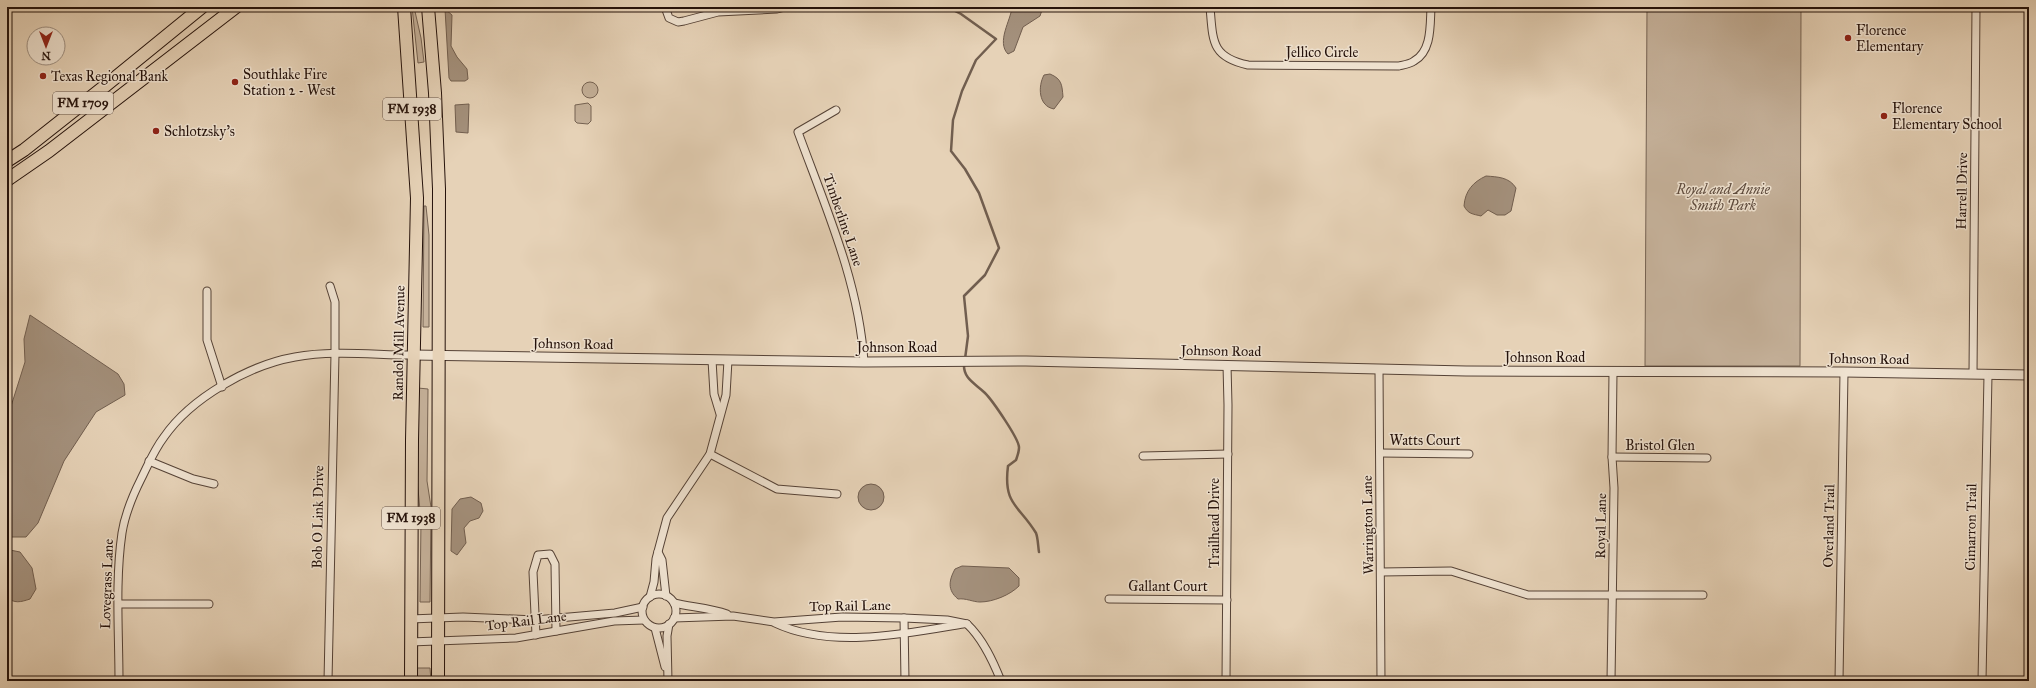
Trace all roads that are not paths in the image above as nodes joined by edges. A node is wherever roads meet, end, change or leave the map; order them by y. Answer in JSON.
{"nodes":[{"id":1,"x":202,"y":7,"type":"edge"},
{"id":2,"x":236,"y":7,"type":"edge"},
{"id":3,"x":404,"y":7,"type":"edge"},
{"id":4,"x":428,"y":7,"type":"edge"},
{"id":5,"x":665,"y":7,"type":"edge"},
{"id":6,"x":785,"y":7,"type":"edge"},
{"id":7,"x":1210,"y":7,"type":"edge"},
{"id":8,"x":1431,"y":7,"type":"edge"},
{"id":9,"x":1976,"y":7,"type":"edge"},
{"id":10,"x":159,"y":44,"type":"junction"},
{"id":11,"x":174,"y":57,"type":"junction"},
{"id":12,"x":105,"y":86,"type":"junction"},
{"id":13,"x":836,"y":110,"type":"dead end"},
{"id":14,"x":77,"y":131,"type":"junction"},
{"id":15,"x":7,"y":161,"type":"edge"},
{"id":16,"x":7,"y":180,"type":"edge"},
{"id":17,"x":330,"y":286,"type":"dead end"},
{"id":18,"x":208,"y":291,"type":"dead end"},
{"id":19,"x":335,"y":354,"type":"junction"},
{"id":20,"x":413,"y":355,"type":"junction"},
{"id":21,"x":438,"y":356,"type":"junction"},
{"id":22,"x":712,"y":360,"type":"junction"},
{"id":23,"x":728,"y":360,"type":"junction"},
{"id":24,"x":864,"y":362,"type":"junction"},
{"id":25,"x":1227,"y":365,"type":"junction"},
{"id":26,"x":1379,"y":368,"type":"junction"},
{"id":27,"x":1613,"y":372,"type":"junction"},
{"id":28,"x":1844,"y":372,"type":"junction"},
{"id":29,"x":1973,"y":374,"type":"junction"},
{"id":30,"x":1988,"y":374,"type":"junction"},
{"id":31,"x":2029,"y":375,"type":"edge"},
{"id":32,"x":222,"y":387,"type":"junction"},
{"id":33,"x":720,"y":414,"type":"junction"},
{"id":34,"x":1380,"y":453,"type":"junction"},
{"id":35,"x":710,"y":454,"type":"junction"},
{"id":36,"x":1228,"y":454,"type":"junction"},
{"id":37,"x":1469,"y":454,"type":"dead end"},
{"id":38,"x":1143,"y":456,"type":"dead end"},
{"id":39,"x":1612,"y":457,"type":"junction"},
{"id":40,"x":1707,"y":458,"type":"dead end"},
{"id":41,"x":149,"y":461,"type":"junction"},
{"id":42,"x":214,"y":484,"type":"dead end"},
{"id":43,"x":836,"y":494,"type":"dead end"},
{"id":44,"x":658,"y":552,"type":"junction"},
{"id":45,"x":1382,"y":572,"type":"junction"},
{"id":46,"x":1703,"y":595,"type":"dead end"},
{"id":47,"x":666,"y":596,"type":"junction"},
{"id":48,"x":1612,"y":596,"type":"junction"},
{"id":49,"x":650,"y":597,"type":"junction"},
{"id":50,"x":1109,"y":599,"type":"dead end"},
{"id":51,"x":1227,"y":600,"type":"junction"},
{"id":52,"x":674,"y":603,"type":"junction"},
{"id":53,"x":119,"y":604,"type":"junction"},
{"id":54,"x":209,"y":604,"type":"dead end"},
{"id":55,"x":642,"y":607,"type":"junction"},
{"id":56,"x":733,"y":616,"type":"junction"},
{"id":57,"x":437,"y":618,"type":"junction"},
{"id":58,"x":556,"y":618,"type":"junction"},
{"id":59,"x":674,"y":618,"type":"junction"},
{"id":60,"x":904,"y":618,"type":"junction"},
{"id":61,"x":410,"y":619,"type":"junction"},
{"id":62,"x":535,"y":620,"type":"junction"},
{"id":63,"x":644,"y":620,"type":"junction"},
{"id":64,"x":774,"y":622,"type":"junction"},
{"id":65,"x":669,"y":624,"type":"junction"},
{"id":66,"x":967,"y":624,"type":"junction"},
{"id":67,"x":655,"y":628,"type":"junction"},
{"id":68,"x":556,"y":631,"type":"junction"},
{"id":69,"x":904,"y":634,"type":"junction"},
{"id":70,"x":536,"y":635,"type":"junction"},
{"id":71,"x":437,"y":641,"type":"junction"},
{"id":72,"x":410,"y":642,"type":"junction"},
{"id":73,"x":668,"y":679,"type":"edge"},
{"id":74,"x":119,"y":681,"type":"edge"},
{"id":75,"x":328,"y":681,"type":"edge"},
{"id":76,"x":411,"y":681,"type":"edge"},
{"id":77,"x":438,"y":681,"type":"edge"},
{"id":78,"x":905,"y":681,"type":"edge"},
{"id":79,"x":1000,"y":681,"type":"edge"},
{"id":80,"x":1226,"y":681,"type":"edge"},
{"id":81,"x":1381,"y":681,"type":"edge"},
{"id":82,"x":1611,"y":681,"type":"edge"},
{"id":83,"x":1839,"y":681,"type":"edge"},
{"id":84,"x":1982,"y":681,"type":"edge"}],
"edges":[{"from":1,"to":10,"type":"main road","number":"FM 1709"},
{"from":2,"to":11,"type":"main road","number":"FM 1709"},
{"from":3,"to":20,"type":"main road","name":"Randol Mill Avenue","number":"FM 1938"},
{"from":4,"to":21,"type":"main road","number":"FM 1938"},
{"from":5,"to":6,"type":"street"},
{"from":7,"to":8,"type":"street","name":"Jellico Circle"},
{"from":9,"to":29,"type":"street","name":"Harrell Drive"},
{"from":10,"to":11,"type":"main road"},
{"from":10,"to":12,"type":"main road","number":"FM 1709"},
{"from":11,"to":14,"type":"main road","number":"FM 1709"},
{"from":12,"to":14,"type":"main road"},
{"from":12,"to":15,"type":"main road","number":"FM 1709"},
{"from":13,"to":24,"type":"street","name":"Timberline Lane"},
{"from":14,"to":16,"type":"main road","number":"FM 1709"},
{"from":17,"to":19,"type":"street","name":"Bob O Link Drive"},
{"from":18,"to":32,"type":"street"},
{"from":19,"to":20,"type":"street","name":"Lovegrass Lane"},
{"from":19,"to":32,"type":"street","name":"Lovegrass Lane"},
{"from":19,"to":75,"type":"street","name":"Bob O Link Drive"},
{"from":20,"to":21,"type":"street","name":"Johnson Road"},
{"from":20,"to":61,"type":"main road","name":"Randol Mill Avenue","number":"FM 1938"},
{"from":21,"to":22,"type":"street","name":"Johnson Road"},
{"from":21,"to":57,"type":"main road","number":"FM 1938"},
{"from":22,"to":23,"type":"street","name":"Johnson Road"},
{"from":22,"to":33,"type":"street"},
{"from":23,"to":24,"type":"street","name":"Johnson Road"},
{"from":23,"to":33,"type":"street"},
{"from":24,"to":25,"type":"street","name":"Johnson Road"},
{"from":25,"to":26,"type":"street","name":"Johnson Road"},
{"from":25,"to":36,"type":"street","name":"Trailhead Drive"},
{"from":26,"to":27,"type":"street","name":"Johnson Road"},
{"from":26,"to":34,"type":"street","name":"Warrington Lane"},
{"from":27,"to":28,"type":"street","name":"Johnson Road"},
{"from":27,"to":39,"type":"street","name":"Royal Lane"},
{"from":28,"to":29,"type":"street","name":"Johnson Road"},
{"from":28,"to":83,"type":"street","name":"Overland Trail"},
{"from":29,"to":30,"type":"street","name":"Johnson Road"},
{"from":30,"to":31,"type":"street","name":"Johnson Road"},
{"from":30,"to":84,"type":"street","name":"Cimarron Trail"},
{"from":32,"to":41,"type":"street","name":"Lovegrass Lane"},
{"from":33,"to":35,"type":"street"},
{"from":34,"to":37,"type":"street","name":"Watts Court"},
{"from":34,"to":45,"type":"street","name":"Warrington Lane"},
{"from":35,"to":43,"type":"street"},
{"from":35,"to":44,"type":"street"},
{"from":36,"to":38,"type":"street"},
{"from":36,"to":51,"type":"street","name":"Trailhead Drive"},
{"from":39,"to":40,"type":"street","name":"Bristol Glen"},
{"from":39,"to":48,"type":"street","name":"Royal Lane"},
{"from":41,"to":42,"type":"street"},
{"from":41,"to":53,"type":"street","name":"Lovegrass Lane"},
{"from":44,"to":47,"type":"street"},
{"from":44,"to":49,"type":"street"},
{"from":45,"to":48,"type":"street"},
{"from":45,"to":81,"type":"street","name":"Warrington Lane"},
{"from":46,"to":48,"type":"street"},
{"from":47,"to":49,"type":"street"},
{"from":47,"to":52,"type":"street"},
{"from":48,"to":82,"type":"street","name":"Royal Lane"},
{"from":49,"to":55,"type":"street"},
{"from":50,"to":51,"type":"street","name":"Gallant Court"},
{"from":51,"to":80,"type":"street","name":"Trailhead Drive"},
{"from":52,"to":56,"type":"street","name":"Top Rail Lane"},
{"from":52,"to":59,"type":"street"},
{"from":53,"to":54,"type":"street"},
{"from":53,"to":74,"type":"street","name":"Lovegrass Lane"},
{"from":55,"to":58,"type":"street","name":"Top Rail Lane"},
{"from":55,"to":63,"type":"street"},
{"from":56,"to":59,"type":"street","name":"Top Rail Lane"},
{"from":56,"to":64,"type":"street","name":"Top Rail Lane"},
{"from":57,"to":61,"type":"street","name":"Top Rail Lane"},
{"from":57,"to":62,"type":"street","name":"Top Rail Lane"},
{"from":57,"to":71,"type":"main road","number":"FM 1938"},
{"from":58,"to":62,"type":"street","name":"Top Rail Lane"},
{"from":58,"to":62,"type":"street"},
{"from":58,"to":68,"type":"street"},
{"from":59,"to":65,"type":"street"},
{"from":60,"to":64,"type":"street","name":"Top Rail Lane"},
{"from":60,"to":66,"type":"street","name":"Top Rail Lane"},
{"from":60,"to":69,"type":"street","name":"Top Rail Lane"},
{"from":61,"to":72,"type":"main road","name":"Randol Mill Avenue","number":"FM 1938"},
{"from":62,"to":70,"type":"street"},
{"from":63,"to":67,"type":"street"},
{"from":63,"to":68,"type":"street","name":"Top Rail Lane"},
{"from":64,"to":69,"type":"street","name":"Top Rail Lane"},
{"from":65,"to":67,"type":"street"},
{"from":65,"to":73,"type":"street"},
{"from":66,"to":69,"type":"street","name":"Top Rail Lane"},
{"from":66,"to":79,"type":"street"},
{"from":67,"to":73,"type":"street"},
{"from":68,"to":70,"type":"street","name":"Top Rail Lane"},
{"from":69,"to":78,"type":"street"},
{"from":70,"to":71,"type":"street","name":"Top Rail Lane"},
{"from":71,"to":72,"type":"street","name":"Top Rail Lane"},
{"from":71,"to":77,"type":"main road","number":"FM 1938"},
{"from":72,"to":76,"type":"main road","name":"Randol Mill Avenue","number":"FM 1938"}]}
